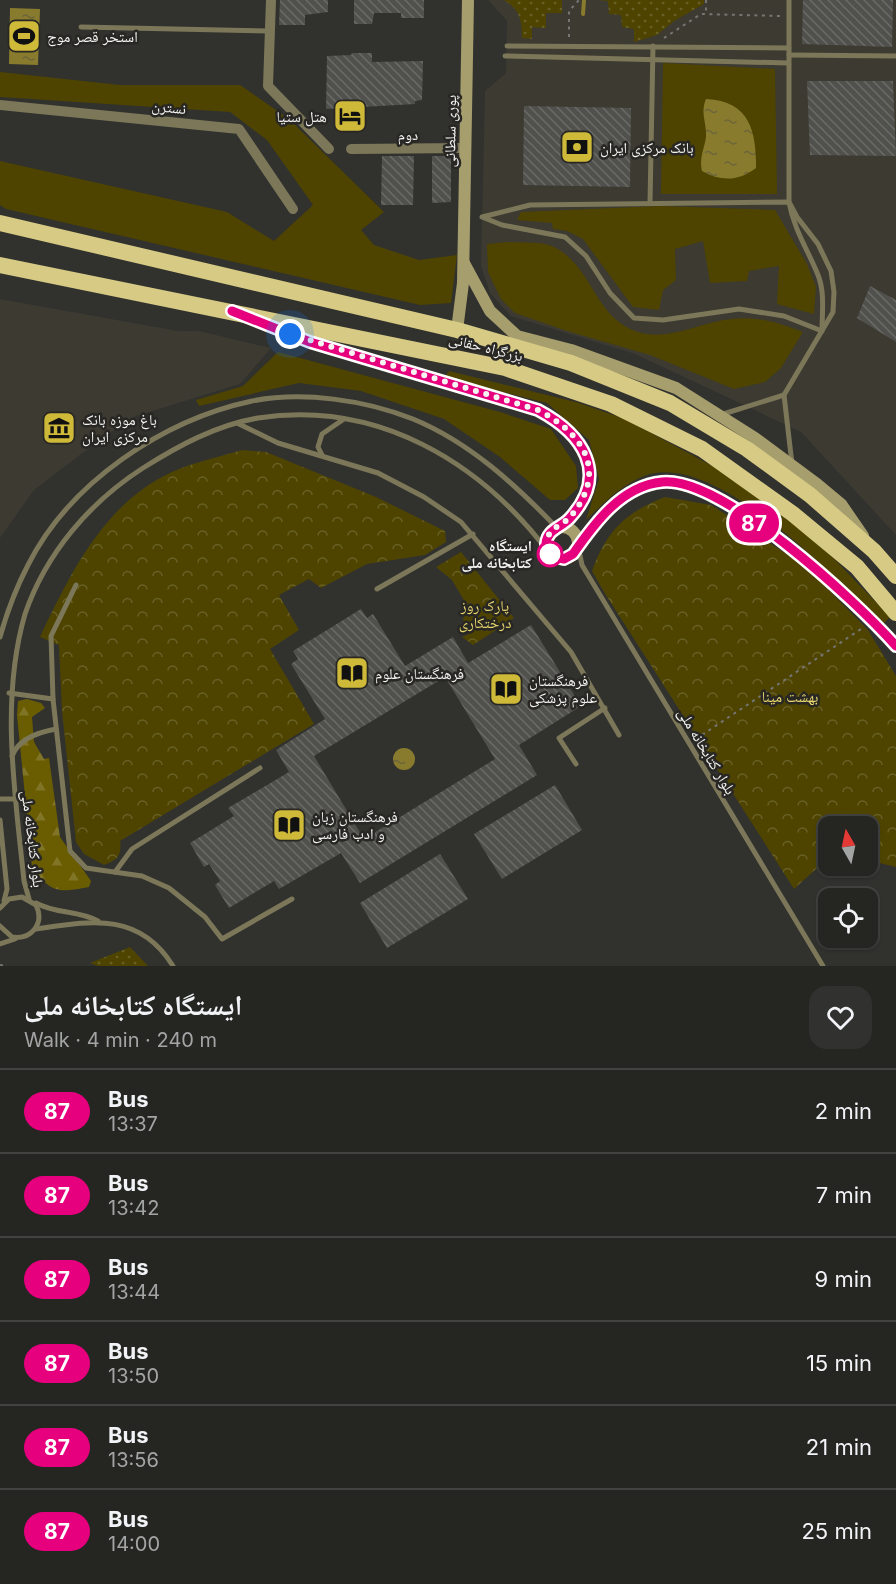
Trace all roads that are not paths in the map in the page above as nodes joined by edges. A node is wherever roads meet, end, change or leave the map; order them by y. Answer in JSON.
{"nodes":[{"id":1,"x":271,"y":0,"type":"edge"},
{"id":2,"x":468,"y":0,"type":"edge"},
{"id":3,"x":789,"y":0,"type":"edge"},
{"id":4,"x":81,"y":27,"type":"dead end"},
{"id":5,"x":270,"y":31,"type":"junction"},
{"id":6,"x":507,"y":46,"type":"dead end"},
{"id":7,"x":615,"y":46,"type":"junction"},
{"id":8,"x":653,"y":46,"type":"junction"},
{"id":9,"x":789,"y":52,"type":"junction"},
{"id":10,"x":505,"y":56,"type":"dead end"},
{"id":11,"x":896,"y":56,"type":"edge"},
{"id":12,"x":616,"y":59,"type":"junction"},
{"id":13,"x":653,"y":60,"type":"junction"},
{"id":14,"x":789,"y":63,"type":"junction"},
{"id":15,"x":0,"y":105,"type":"edge"},
{"id":16,"x":465,"y":148,"type":"junction"},
{"id":17,"x":329,"y":149,"type":"dead end"},
{"id":18,"x":351,"y":149,"type":"dead end"},
{"id":19,"x":789,"y":202,"type":"junction"},
{"id":20,"x":651,"y":203,"type":"junction"},
{"id":21,"x":293,"y":209,"type":"dead end"},
{"id":22,"x":0,"y":223,"type":"edge"},
{"id":23,"x":464,"y":263,"type":"junction"},
{"id":24,"x":0,"y":265,"type":"edge"},
{"id":25,"x":232,"y":311,"type":"junction"},
{"id":26,"x":457,"y":330,"type":"junction"},
{"id":27,"x":822,"y":331,"type":"junction"},
{"id":28,"x":784,"y":395,"type":"junction"},
{"id":29,"x":719,"y":415,"type":"junction"},
{"id":30,"x":344,"y":419,"type":"junction"},
{"id":31,"x":238,"y":424,"type":"junction"},
{"id":32,"x":322,"y":455,"type":"junction"},
{"id":33,"x":792,"y":465,"type":"junction"},
{"id":34,"x":557,"y":528,"type":"junction"},
{"id":35,"x":473,"y":534,"type":"junction"},
{"id":36,"x":578,"y":545,"type":"junction"},
{"id":37,"x":874,"y":551,"type":"junction"},
{"id":38,"x":550,"y":554,"type":"junction"},
{"id":39,"x":896,"y":576,"type":"edge"},
{"id":40,"x":76,"y":585,"type":"dead end"},
{"id":41,"x":376,"y":589,"type":"dead end"},
{"id":42,"x":896,"y":613,"type":"edge"},
{"id":43,"x":0,"y":637,"type":"edge"},
{"id":44,"x":896,"y":646,"type":"edge"},
{"id":45,"x":9,"y":693,"type":"junction"},
{"id":46,"x":53,"y":699,"type":"junction"},
{"id":47,"x":604,"y":708,"type":"junction"},
{"id":48,"x":56,"y":729,"type":"junction"},
{"id":49,"x":619,"y":735,"type":"dead end"},
{"id":50,"x":11,"y":757,"type":"junction"},
{"id":51,"x":576,"y":764,"type":"dead end"},
{"id":52,"x":260,"y":768,"type":"dead end"},
{"id":53,"x":16,"y":799,"type":"junction"},
{"id":54,"x":0,"y":800,"type":"edge"},
{"id":55,"x":0,"y":820,"type":"edge"},
{"id":56,"x":115,"y":872,"type":"junction"},
{"id":57,"x":292,"y":899,"type":"dead end"},
{"id":58,"x":30,"y":900,"type":"junction"},
{"id":59,"x":2,"y":906,"type":"edge"},
{"id":60,"x":98,"y":921,"type":"junction"},
{"id":61,"x":0,"y":926,"type":"edge"},
{"id":62,"x":36,"y":929,"type":"junction"},
{"id":63,"x":18,"y":938,"type":"junction"},
{"id":64,"x":0,"y":944,"type":"edge"},
{"id":65,"x":173,"y":966,"type":"edge"},
{"id":66,"x":822,"y":966,"type":"edge"}],
"edges":[{"from":1,"to":5,"type":"street"},
{"from":2,"to":16,"type":"main road","name":"پوری سلطانی"},
{"from":3,"to":9,"type":"lane"},
{"from":4,"to":5,"type":"lane"},
{"from":5,"to":17,"type":"street"},
{"from":6,"to":7,"type":"lane"},
{"from":7,"to":8,"type":"lane"},
{"from":7,"to":12,"type":"lane"},
{"from":8,"to":9,"type":"lane"},
{"from":8,"to":13,"type":"lane"},
{"from":9,"to":11,"type":"lane"},
{"from":9,"to":14,"type":"lane"},
{"from":10,"to":12,"type":"lane"},
{"from":12,"to":13,"type":"lane"},
{"from":13,"to":14,"type":"lane"},
{"from":13,"to":20,"type":"lane"},
{"from":14,"to":19,"type":"lane"},
{"from":15,"to":21,"type":"street","name":"نسترن"},
{"from":16,"to":18,"type":"street","name":"دوم"},
{"from":16,"to":23,"type":"main road","name":"پوری سلطانی"},
{"from":19,"to":20,"type":"lane"},
{"from":19,"to":27,"type":"lane"},
{"from":19,"to":27,"type":"lane"},
{"from":20,"to":27,"type":"lane"},
{"from":22,"to":26,"type":"highway","name":"بزرگراه حقانی"},
{"from":23,"to":26,"type":"main road","name":"پوری سلطانی"},
{"from":23,"to":29,"type":"main road"},
{"from":24,"to":25,"type":"highway","name":"بزرگراه حقانی"},
{"from":25,"to":34,"type":"main road"},
{"from":25,"to":42,"type":"highway","name":"بزرگراه حقانی"},
{"from":26,"to":37,"type":"highway","name":"بزرگراه حقانی"},
{"from":27,"to":28,"type":"lane"},
{"from":28,"to":29,"type":"lane"},
{"from":28,"to":33,"type":"lane"},
{"from":29,"to":33,"type":"main road"},
{"from":30,"to":31,"type":"lane","name":"بلوار کتابخانه ملی"},
{"from":30,"to":32,"type":"lane"},
{"from":30,"to":38,"type":"lane","name":"بلوار کتابخانه ملی"},
{"from":31,"to":32,"type":"lane"},
{"from":31,"to":45,"type":"lane","name":"بلوار کتابخانه ملی"},
{"from":32,"to":35,"type":"lane"},
{"from":33,"to":37,"type":"main road"},
{"from":34,"to":36,"type":"main road"},
{"from":34,"to":38,"type":"main road"},
{"from":34,"to":43,"type":"lane"},
{"from":35,"to":41,"type":"lane"},
{"from":35,"to":47,"type":"lane"},
{"from":36,"to":38,"type":"main road"},
{"from":36,"to":44,"type":"main road"},
{"from":36,"to":66,"type":"lane","name":"بلوار کتابخانه ملی"},
{"from":37,"to":39,"type":"highway","name":"بزرگراه حقانی"},
{"from":40,"to":46,"type":"lane"},
{"from":45,"to":46,"type":"lane"},
{"from":45,"to":50,"type":"lane","name":"بلوار کتابخانه ملی"},
{"from":46,"to":48,"type":"lane"},
{"from":47,"to":49,"type":"lane"},
{"from":47,"to":51,"type":"lane"},
{"from":48,"to":50,"type":"lane"},
{"from":48,"to":56,"type":"lane"},
{"from":50,"to":53,"type":"lane","name":"بلوار کتابخانه ملی"},
{"from":52,"to":56,"type":"lane"},
{"from":53,"to":54,"type":"lane"},
{"from":53,"to":58,"type":"lane","name":"بلوار کتابخانه ملی"},
{"from":55,"to":59,"type":"lane","name":"بلوار کتابخانه ملی"},
{"from":56,"to":57,"type":"lane"},
{"from":58,"to":59,"type":"lane"},
{"from":58,"to":60,"type":"lane"},
{"from":58,"to":62,"type":"lane","name":"بلوار کتابخانه ملی"},
{"from":60,"to":62,"type":"lane"},
{"from":60,"to":65,"type":"lane"},
{"from":61,"to":63,"type":"lane"},
{"from":62,"to":63,"type":"lane"},
{"from":63,"to":64,"type":"lane"}]}
